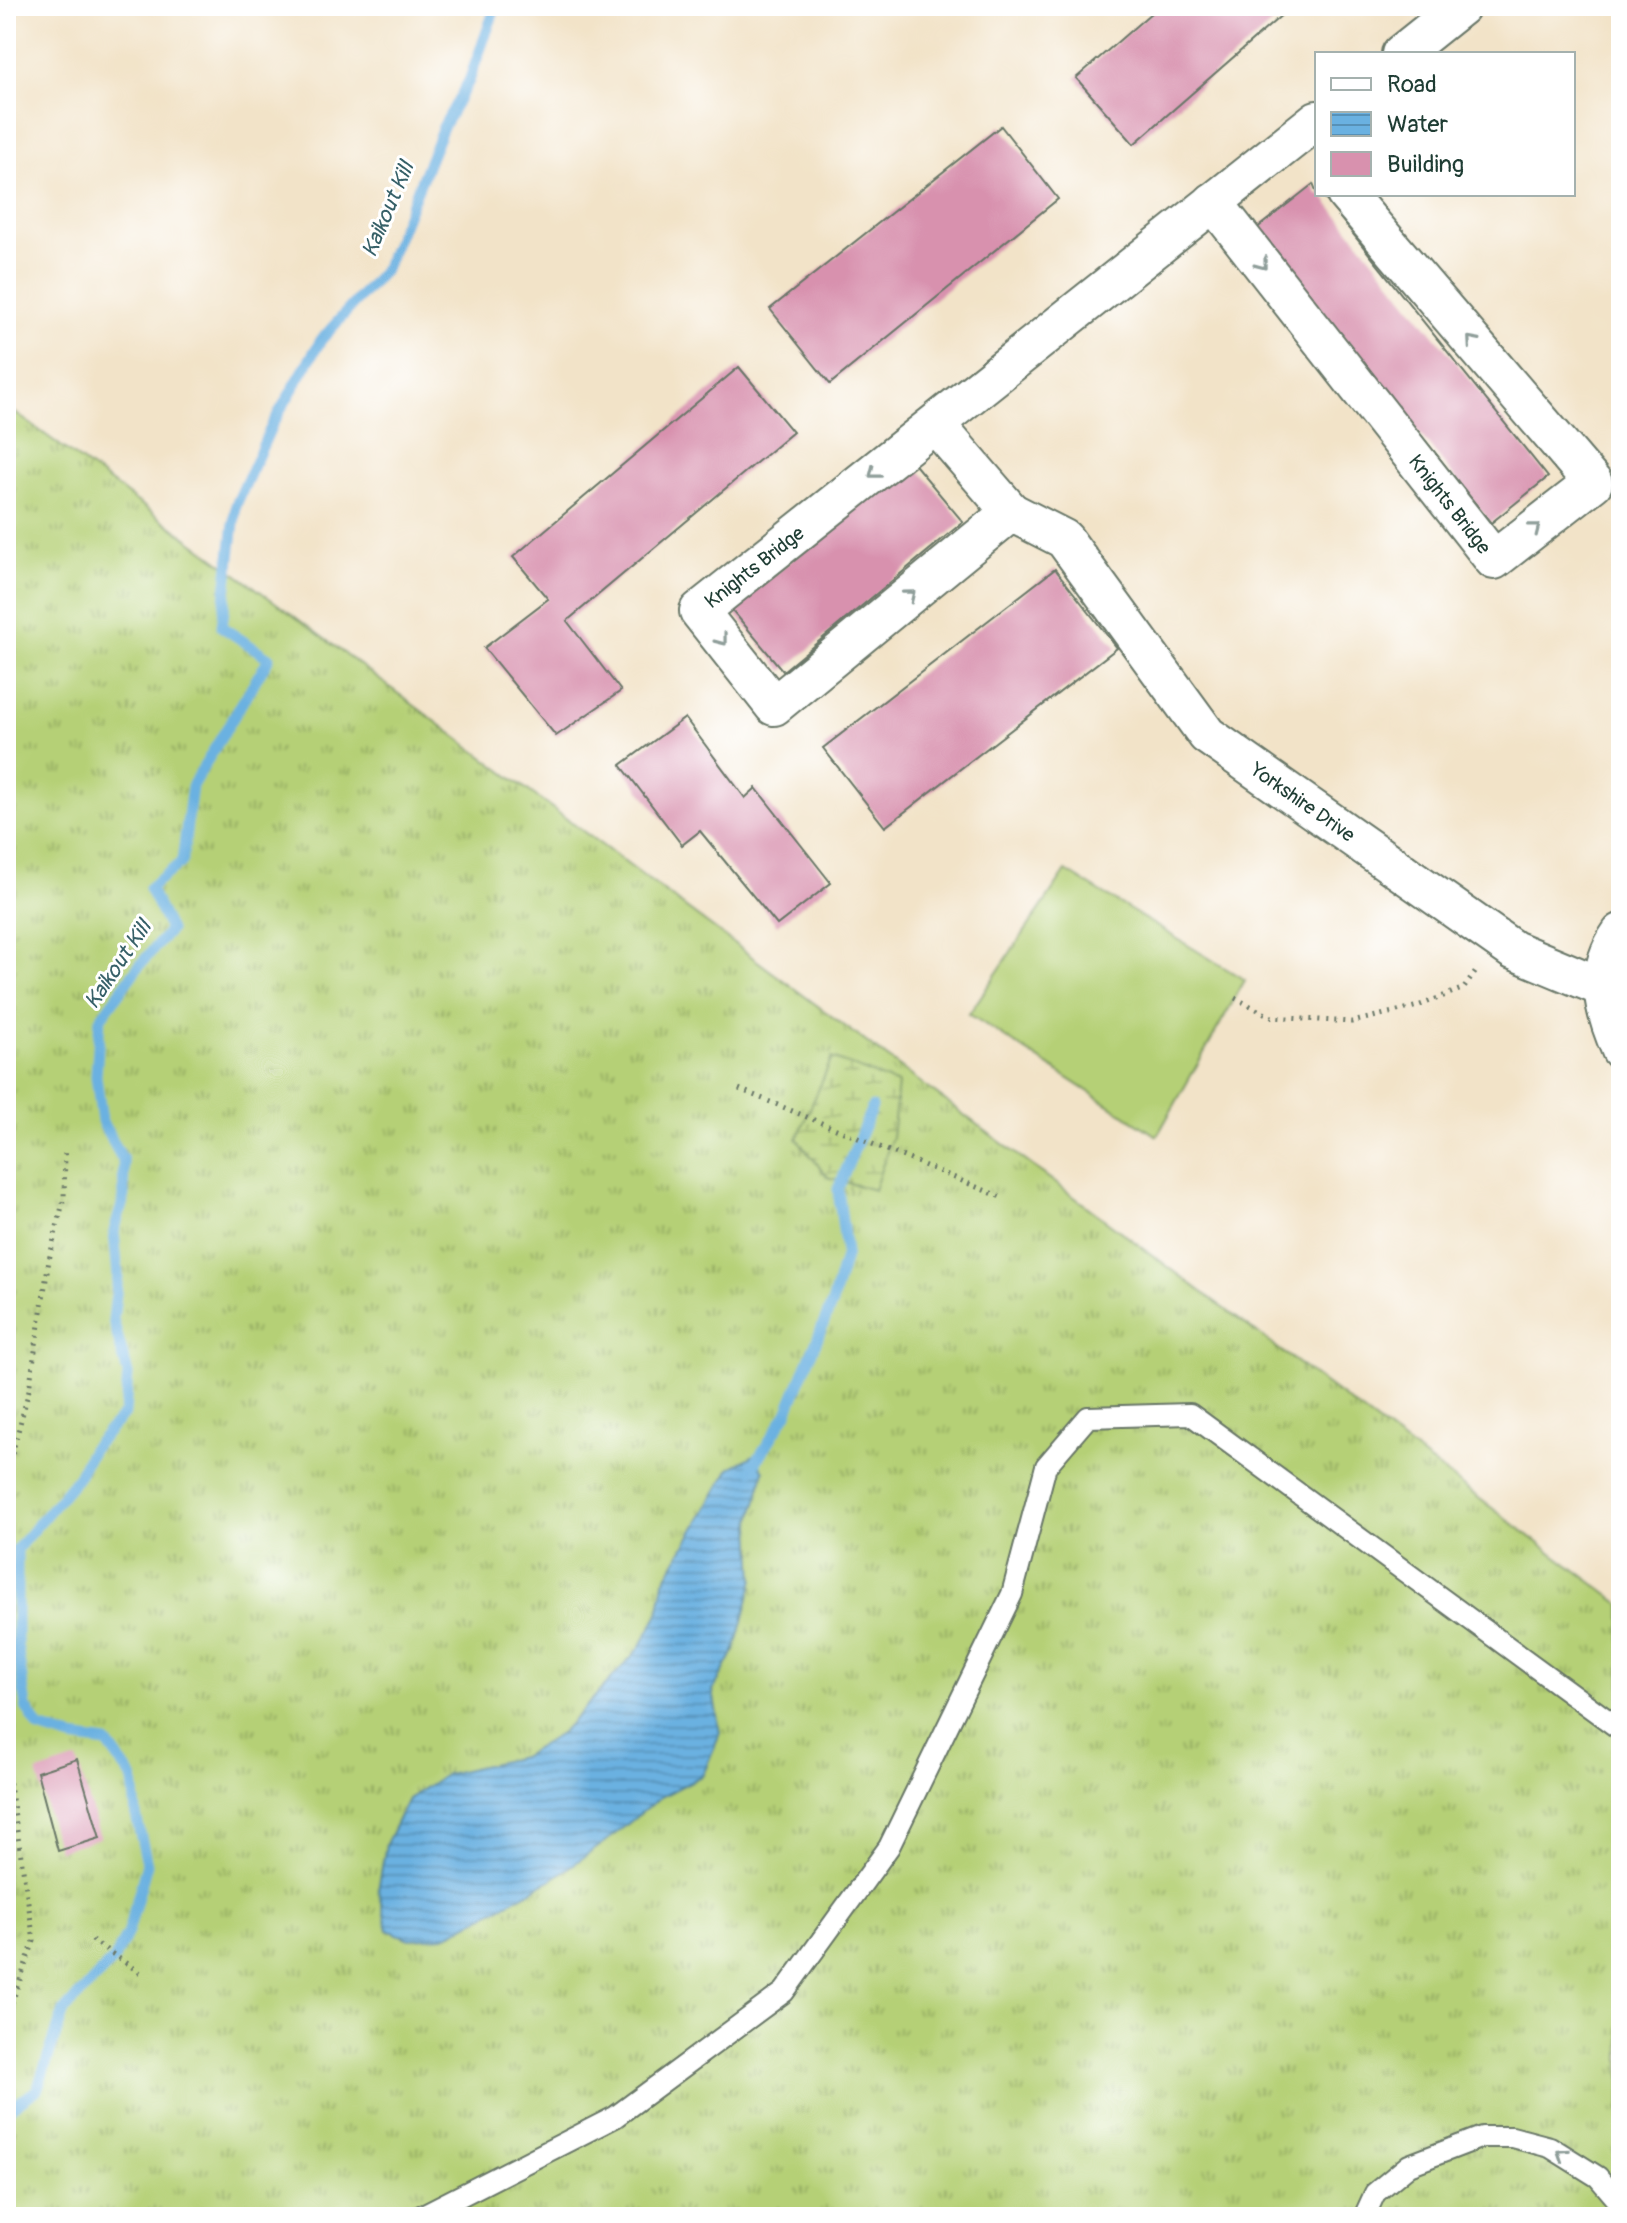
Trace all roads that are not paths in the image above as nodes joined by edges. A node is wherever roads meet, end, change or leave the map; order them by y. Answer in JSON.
{"nodes":[{"id":1,"x":1461,"y":6,"type":"edge"},
{"id":2,"x":1404,"y":52,"type":"edge"},
{"id":3,"x":1310,"y":139,"type":"edge"},
{"id":4,"x":1348,"y":196,"type":"edge"},
{"id":5,"x":1213,"y":202,"type":"junction"},
{"id":6,"x":935,"y":424,"type":"junction"},
{"id":7,"x":1011,"y":512,"type":"junction"},
{"id":8,"x":1621,"y":933,"type":"edge"},
{"id":9,"x":1602,"y":987,"type":"junction"},
{"id":10,"x":1621,"y":1050,"type":"edge"},
{"id":11,"x":1621,"y":1730,"type":"edge"},
{"id":12,"x":1621,"y":2204,"type":"edge"},
{"id":13,"x":419,"y":2217,"type":"edge"},
{"id":14,"x":1364,"y":2217,"type":"edge"}],
"edges":[{"from":1,"to":2,"type":"street"},
{"from":3,"to":5,"type":"street","name":"Knights Bridge"},
{"from":5,"to":4,"type":"street","name":"Knights Bridge","one_way":true},
{"from":5,"to":6,"type":"street","name":"Knights Bridge"},
{"from":6,"to":7,"type":"street"},
{"from":6,"to":7,"type":"street","name":"Knights Bridge","one_way":true},
{"from":7,"to":9,"type":"street","name":"Yorkshire Drive"},
{"from":8,"to":9,"type":"street"},
{"from":9,"to":10,"type":"street"},
{"from":11,"to":13,"type":"lane"},
{"from":12,"to":14,"type":"lane","one_way":true}]}
